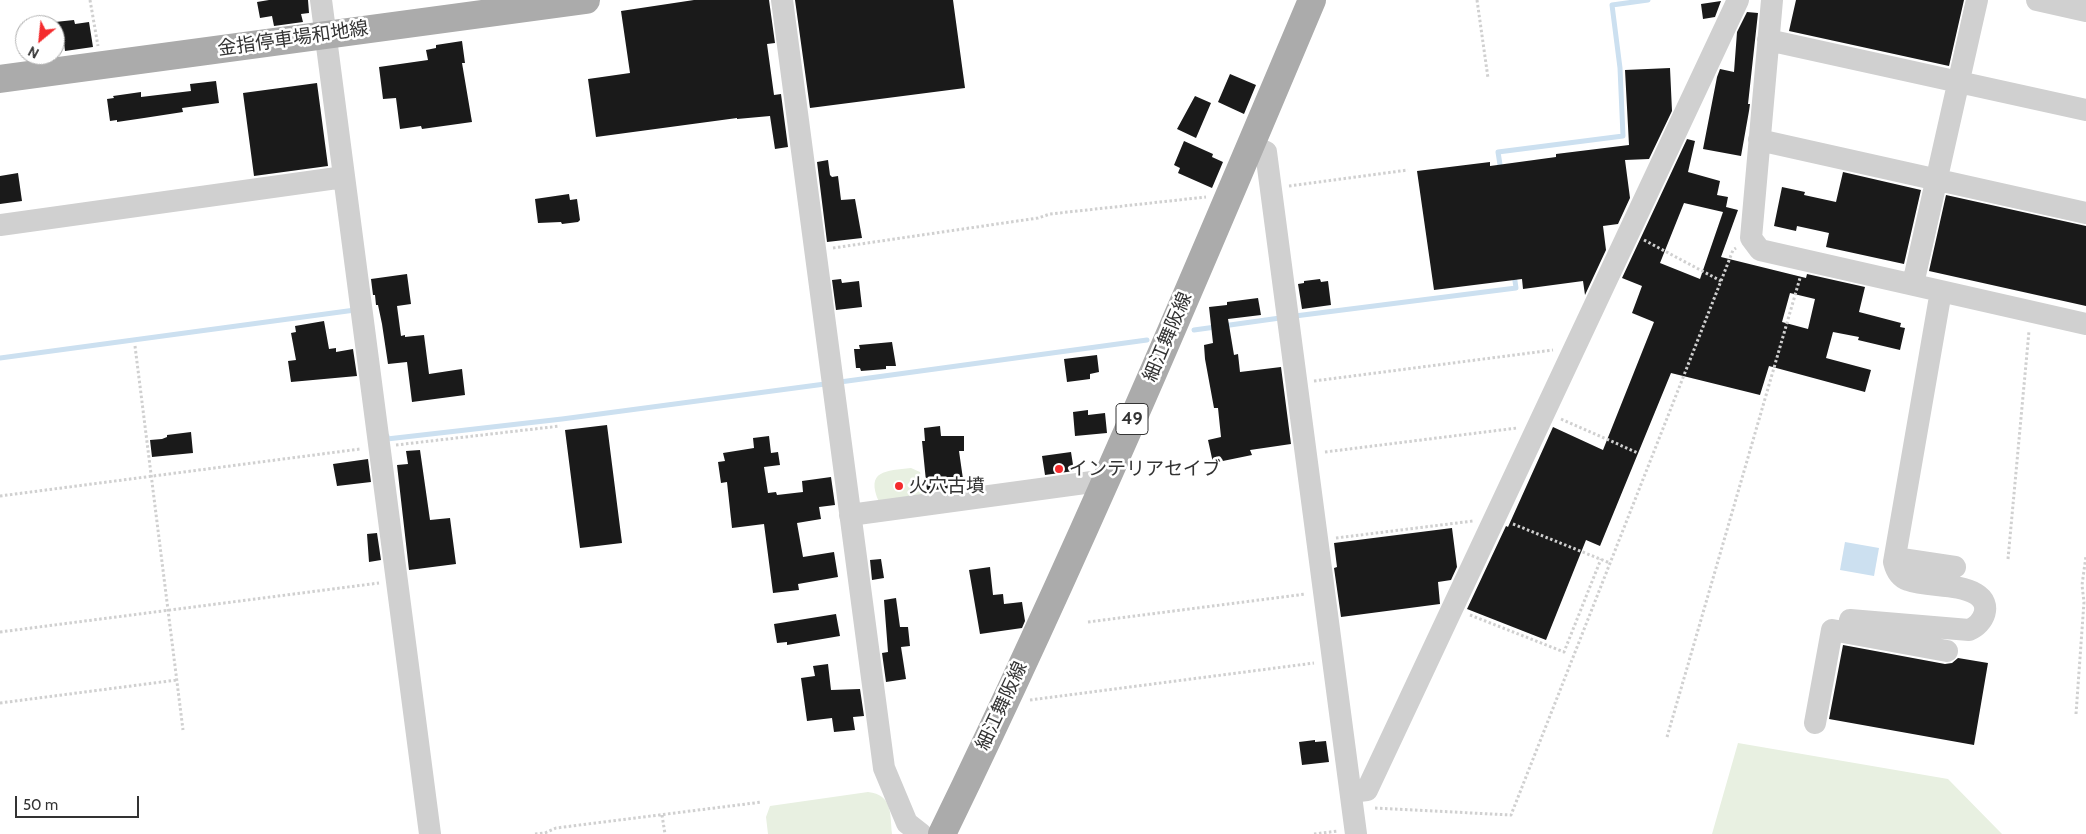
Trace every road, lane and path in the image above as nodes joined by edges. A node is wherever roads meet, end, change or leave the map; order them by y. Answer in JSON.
{"nodes":[{"id":1,"x":90,"y":0,"type":"edge"},
{"id":2,"x":322,"y":0,"type":"edge"},
{"id":3,"x":586,"y":0,"type":"edge"},
{"id":4,"x":782,"y":0,"type":"edge"},
{"id":5,"x":1312,"y":0,"type":"edge"},
{"id":6,"x":1477,"y":0,"type":"edge"},
{"id":7,"x":1738,"y":0,"type":"edge"},
{"id":8,"x":1772,"y":0,"type":"edge"},
{"id":9,"x":1976,"y":0,"type":"edge"},
{"id":10,"x":2037,"y":0,"type":"edge"},
{"id":11,"x":552,"y":2,"type":"edge"},
{"id":12,"x":2086,"y":11,"type":"edge"},
{"id":13,"x":326,"y":35,"type":"junction"},
{"id":14,"x":1768,"y":40,"type":"junction"},
{"id":15,"x":102,"y":65,"type":"junction"},
{"id":16,"x":1488,"y":78,"type":"dead end"},
{"id":17,"x":0,"y":79,"type":"edge"},
{"id":18,"x":1958,"y":82,"type":"junction"},
{"id":19,"x":2086,"y":110,"type":"edge"},
{"id":20,"x":1759,"y":140,"type":"junction"},
{"id":21,"x":1251,"y":146,"type":"junction"},
{"id":22,"x":1408,"y":170,"type":"dead end"},
{"id":23,"x":344,"y":177,"type":"junction"},
{"id":24,"x":1937,"y":179,"type":"junction"},
{"id":25,"x":1271,"y":188,"type":"junction"},
{"id":26,"x":1228,"y":200,"type":"junction"},
{"id":27,"x":2086,"y":213,"type":"edge"},
{"id":28,"x":0,"y":225,"type":"edge"},
{"id":29,"x":1629,"y":232,"type":"junction"},
{"id":30,"x":1751,"y":238,"type":"junction"},
{"id":31,"x":815,"y":250,"type":"junction"},
{"id":32,"x":1805,"y":260,"type":"junction"},
{"id":33,"x":1915,"y":275,"type":"dead end"},
{"id":34,"x":1721,"y":281,"type":"junction"},
{"id":35,"x":1941,"y":291,"type":"junction"},
{"id":36,"x":2032,"y":312,"type":"junction"},
{"id":37,"x":2086,"y":324,"type":"edge"},
{"id":38,"x":135,"y":346,"type":"dead end"},
{"id":39,"x":1573,"y":351,"type":"junction"},
{"id":40,"x":1296,"y":383,"type":"junction"},
{"id":41,"x":1541,"y":420,"type":"junction"},
{"id":42,"x":560,"y":426,"type":"dead end"},
{"id":43,"x":379,"y":447,"type":"junction"},
{"id":44,"x":1638,"y":453,"type":"dead end"},
{"id":45,"x":1306,"y":455,"type":"junction"},
{"id":46,"x":151,"y":476,"type":"junction"},
{"id":47,"x":1102,"y":487,"type":"junction"},
{"id":48,"x":0,"y":496,"type":"edge"},
{"id":49,"x":850,"y":515,"type":"junction"},
{"id":50,"x":1494,"y":519,"type":"junction"},
{"id":51,"x":1317,"y":541,"type":"junction"},
{"id":52,"x":2086,"y":556,"type":"edge"},
{"id":53,"x":1894,"y":558,"type":"junction"},
{"id":54,"x":1601,"y":559,"type":"junction"},
{"id":55,"x":2008,"y":559,"type":"dead end"},
{"id":56,"x":1610,"y":562,"type":"junction"},
{"id":57,"x":1955,"y":567,"type":"dead end"},
{"id":58,"x":397,"y":580,"type":"junction"},
{"id":59,"x":1324,"y":592,"type":"junction"},
{"id":60,"x":1452,"y":608,"type":"junction"},
{"id":61,"x":168,"y":610,"type":"junction"},
{"id":62,"x":1088,"y":622,"type":"dead end"},
{"id":63,"x":0,"y":632,"type":"edge"},
{"id":64,"x":1848,"y":633,"type":"junction"},
{"id":65,"x":1947,"y":651,"type":"dead end"},
{"id":66,"x":1333,"y":661,"type":"junction"},
{"id":67,"x":177,"y":680,"type":"junction"},
{"id":68,"x":1030,"y":700,"type":"dead end"},
{"id":69,"x":0,"y":703,"type":"edge"},
{"id":70,"x":2076,"y":714,"type":"dead end"},
{"id":71,"x":1815,"y":723,"type":"dead end"},
{"id":72,"x":183,"y":730,"type":"dead end"},
{"id":73,"x":1667,"y":737,"type":"dead end"},
{"id":74,"x":1352,"y":800,"type":"junction"},
{"id":75,"x":762,"y":802,"type":"dead end"},
{"id":76,"x":662,"y":815,"type":"junction"},
{"id":77,"x":430,"y":834,"type":"edge"},
{"id":78,"x":535,"y":834,"type":"edge"},
{"id":79,"x":665,"y":834,"type":"edge"},
{"id":80,"x":921,"y":834,"type":"edge"},
{"id":81,"x":942,"y":834,"type":"edge"},
{"id":82,"x":1356,"y":834,"type":"edge"}],
"edges":[{"from":1,"to":15,"type":"path"},
{"from":2,"to":13,"type":"street"},
{"from":3,"to":11,"type":"main road","name":"金指停車場和地線"},
{"from":4,"to":31,"type":"street"},
{"from":5,"to":21,"type":"main road","name":"細江舞阪線","number":"49"},
{"from":6,"to":16,"type":"path"},
{"from":7,"to":29,"type":"street"},
{"from":8,"to":14,"type":"street"},
{"from":9,"to":18,"type":"street"},
{"from":10,"to":12,"type":"street"},
{"from":11,"to":13,"type":"main road","name":"金指停車場和地線"},
{"from":13,"to":15,"type":"main road","name":"金指停車場和地線"},
{"from":13,"to":23,"type":"street"},
{"from":14,"to":18,"type":"street"},
{"from":14,"to":20,"type":"street"},
{"from":15,"to":17,"type":"main road","name":"金指停車場和地線"},
{"from":18,"to":19,"type":"street"},
{"from":18,"to":24,"type":"street"},
{"from":20,"to":24,"type":"street"},
{"from":20,"to":30,"type":"street"},
{"from":21,"to":25,"type":"street"},
{"from":21,"to":26,"type":"main road","name":"細江舞阪線","number":"49"},
{"from":22,"to":25,"type":"path"},
{"from":23,"to":28,"type":"street"},
{"from":23,"to":43,"type":"street"},
{"from":24,"to":27,"type":"street"},
{"from":24,"to":33,"type":"street"},
{"from":25,"to":40,"type":"street"},
{"from":26,"to":31,"type":"path"},
{"from":26,"to":47,"type":"main road","name":"細江舞阪線","number":"49"},
{"from":29,"to":34,"type":"path"},
{"from":29,"to":39,"type":"street"},
{"from":30,"to":32,"type":"street"},
{"from":30,"to":34,"type":"path"},
{"from":31,"to":49,"type":"street"},
{"from":32,"to":35,"type":"street"},
{"from":32,"to":73,"type":"path"},
{"from":34,"to":56,"type":"path"},
{"from":35,"to":36,"type":"street"},
{"from":35,"to":53,"type":"street"},
{"from":36,"to":37,"type":"street"},
{"from":36,"to":55,"type":"path"},
{"from":38,"to":46,"type":"path"},
{"from":39,"to":40,"type":"path"},
{"from":39,"to":41,"type":"street"},
{"from":40,"to":45,"type":"street"},
{"from":41,"to":44,"type":"path"},
{"from":41,"to":45,"type":"path"},
{"from":41,"to":50,"type":"street"},
{"from":42,"to":43,"type":"path"},
{"from":43,"to":46,"type":"path"},
{"from":43,"to":58,"type":"street"},
{"from":45,"to":51,"type":"street"},
{"from":46,"to":48,"type":"path"},
{"from":46,"to":61,"type":"path"},
{"from":47,"to":49,"type":"street"},
{"from":47,"to":81,"type":"main road","name":"細江舞阪線","number":"49"},
{"from":49,"to":80,"type":"street"},
{"from":50,"to":51,"type":"path"},
{"from":50,"to":54,"type":"path"},
{"from":50,"to":60,"type":"street"},
{"from":51,"to":59,"type":"street"},
{"from":52,"to":70,"type":"path"},
{"from":53,"to":57,"type":"street"},
{"from":53,"to":64,"type":"street"},
{"from":54,"to":56,"type":"path"},
{"from":54,"to":60,"type":"path"},
{"from":56,"to":74,"type":"path"},
{"from":58,"to":61,"type":"path"},
{"from":58,"to":77,"type":"street"},
{"from":59,"to":62,"type":"path"},
{"from":59,"to":66,"type":"street"},
{"from":60,"to":74,"type":"street"},
{"from":61,"to":63,"type":"path"},
{"from":61,"to":67,"type":"path"},
{"from":64,"to":65,"type":"street"},
{"from":64,"to":71,"type":"street"},
{"from":66,"to":68,"type":"path"},
{"from":66,"to":74,"type":"street"},
{"from":67,"to":69,"type":"path"},
{"from":67,"to":72,"type":"path"},
{"from":74,"to":82,"type":"street"},
{"from":75,"to":76,"type":"path"},
{"from":76,"to":78,"type":"path"},
{"from":76,"to":79,"type":"path"}]}
